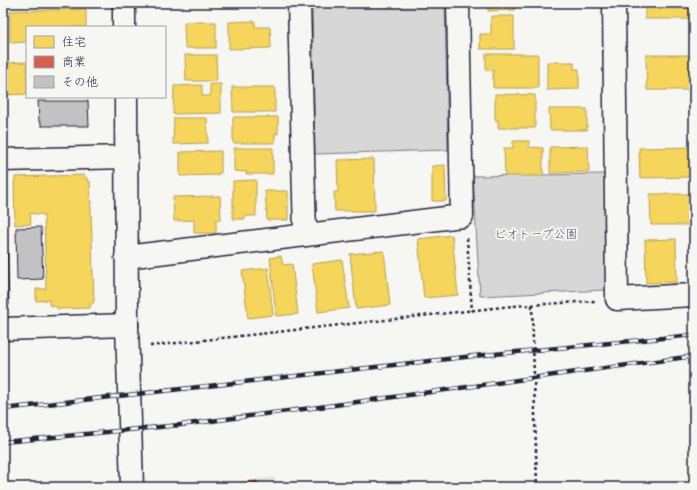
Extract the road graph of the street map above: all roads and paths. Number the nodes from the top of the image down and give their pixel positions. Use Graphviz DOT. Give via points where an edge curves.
graph roads {
  1 [pos="124,3"];
  2 [pos="299,3"];
  3 [pos="458,3"];
  4 [pos="614,3"];
  5 [pos="124,26"];
  6 [pos="126,98"];
  7 [pos="127,157"];
  8 [pos="3,160"];
  9 [pos="462,216"];
  10 [pos="305,235"];
  11 [pos="126,257"];
  12 [pos="694,295"];
  13 [pos="617,299"];
  14 [pos="532,305"];
  15 [pos="472,311"];
  16 [pos="127,325"];
  17 [pos="3,329"];
  18 [pos="152,346"];
  19 [pos="132,487"];
  20 [pos="537,487"];
  1 -- 5 [label="street"];
  2 -- 10 [label="street"];
  3 -- 9 [label="street"];
  4 -- 13 [label="street"];
  6 -- 7 [label="street"];
  7 -- 8 [label="street"];
  7 -- 11 [label="street"];
  9 -- 10 [label="street"];
  9 -- 15 [label="path" via="466,230"];
  10 -- 11 [label="street"];
  11 -- 16 [label="street"];
  12 -- 13 [label="street"];
  13 -- 14 [label="path"];
  14 -- 15 [label="path"];
  14 -- 20 [label="path"];
  15 -- 18 [label="path"];
  16 -- 17 [label="street"];
  16 -- 19 [label="street"];
}
